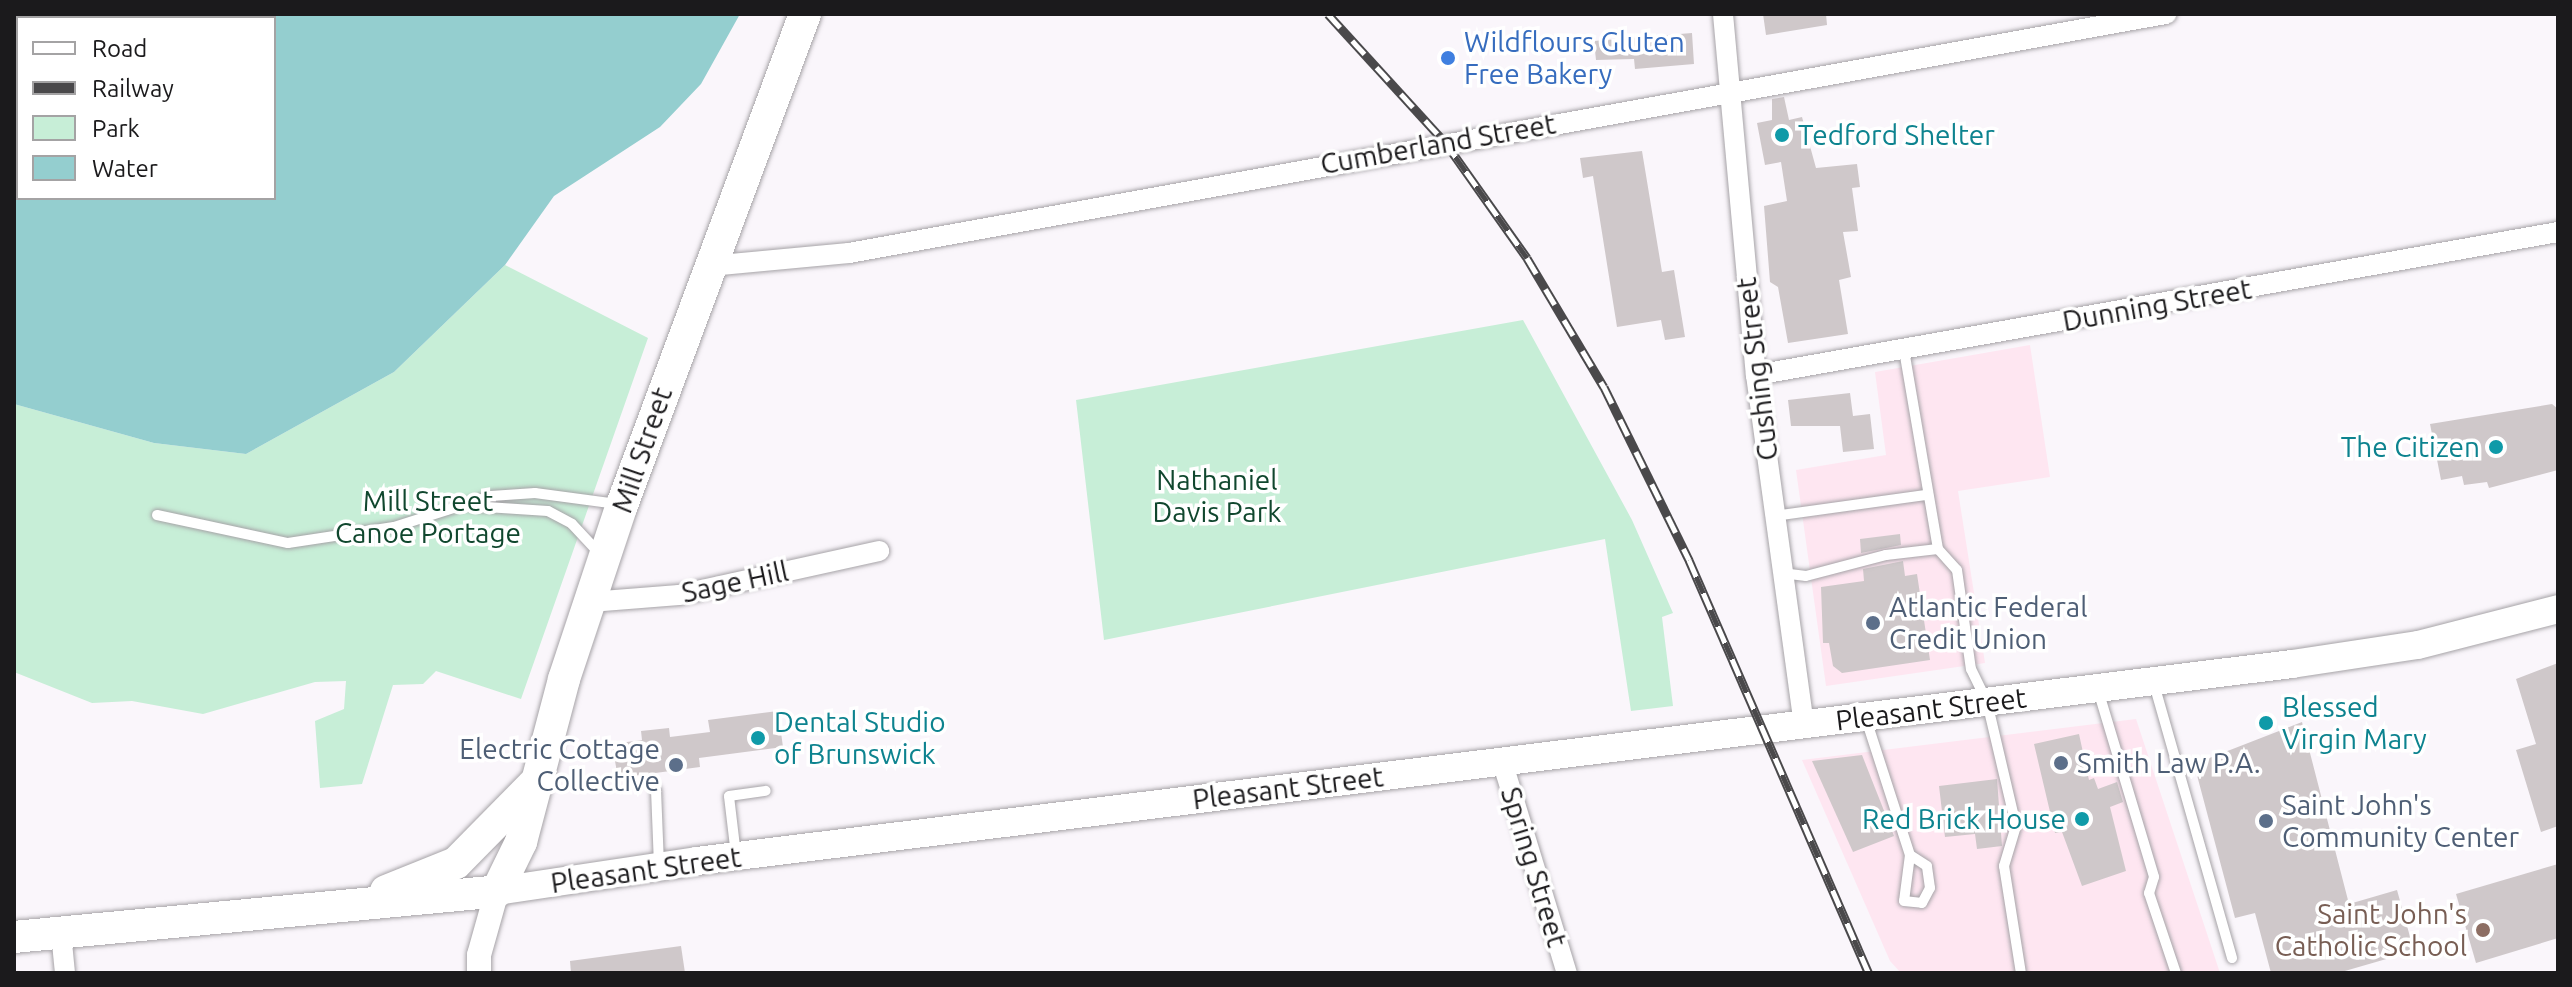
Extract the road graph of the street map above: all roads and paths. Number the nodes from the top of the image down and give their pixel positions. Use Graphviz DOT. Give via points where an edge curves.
graph roads {
  1 [pos="805,14"];
  2 [pos="1723,14"];
  3 [pos="2166,14"];
  4 [pos="1727,92"];
  5 [pos="2558,232"];
  6 [pos="709,266"];
  7 [pos="1904,350"];
  8 [pos="1756,375"];
  9 [pos="1926,495"];
  10 [pos="461,505"];
  11 [pos="622,505"];
  12 [pos="157,515"];
  13 [pos="1774,516"];
  14 [pos="1938,549"];
  15 [pos="879,551"];
  16 [pos="605,559"];
  17 [pos="1782,573"];
  18 [pos="590,602"];
  19 [pos="2558,609"];
  20 [pos="2154,682"];
  21 [pos="2098,689"];
  22 [pos="1987,702"];
  23 [pos="1865,718"];
  24 [pos="1804,724"];
  25 [pos="1502,761"];
  26 [pos="535,783"];
  27 [pos="656,790"];
  28 [pos="766,791"];
  29 [pos="1910,855"];
  30 [pos="737,857"];
  31 [pos="659,867"];
  32 [pos="497,891"];
  33 [pos="334,909"];
  34 [pos="61,933"];
  35 [pos="14,937"];
  36 [pos="2232,958"];
  37 [pos="65,973"];
  38 [pos="479,973"];
  39 [pos="1567,973"];
  40 [pos="2021,973"];
  41 [pos="2176,973"];
  1 -- 6 [label="highway, Mill Street"];
  2 -- 4 [label="street, Cushing Street"];
  3 -- 4 [label="street, Cumberland Street"];
  4 -- 6 [label="street, Cumberland Street" via="849,253"];
  4 -- 8 [label="street, Cushing Street"];
  5 -- 7 [label="street, Dunning Street"];
  6 -- 11 [label="highway, Mill Street"];
  7 -- 8 [label="street, Dunning Street"];
  7 -- 9 [label="lane"];
  8 -- 13 [label="street, Cushing Street"];
  9 -- 13 [label="lane"];
  9 -- 14 [label="lane"];
  10 -- 11 [label="lane" via="491,496 535,493"];
  10 -- 12 [label="lane" via="394,527 288,543"];
  10 -- 16 [label="lane" via="548,511 572,524"];
  11 -- 16 [label="highway, Mill Street"];
  13 -- 17 [label="street, Cushing Street"];
  14 -- 17 [label="lane" via="1886,555 1806,576"];
  14 -- 22 [label="lane" via="1957,570 1971,669"];
  15 -- 18 [label="street, Sage Hill" via="679,595"];
  16 -- 18 [label="highway, Mill Street"];
  17 -- 24 [label="street, Cushing Street"];
  18 -- 26 [label="highway, Mill Street"];
  19 -- 20 [label="main road, Pleasant Street" via="2418,645"];
  20 -- 21 [label="main road, Pleasant Street"];
  20 -- 36 [label="lane"];
  21 -- 22 [label="main road, Pleasant Street"];
  21 -- 41 [label="lane" via="2154,877 2149,893"];
  22 -- 23 [label="main road, Pleasant Street"];
  22 -- 40 [label="lane" via="2016,826 2004,866"];
  23 -- 24 [label="main road, Pleasant Street"];
  23 -- 29 [label="lane"];
  24 -- 25 [label="main road, Pleasant Street"];
  25 -- 30 [label="main road, Pleasant Street"];
  25 -- 39 [label="street, Spring Street"];
  26 -- 32 [label="highway, Mill Street" via="521,842"];
  26 -- 33 [label="highway" via="456,863"];
  27 -- 31 [label="lane"];
  28 -- 30 [label="lane" via="729,796"];
  30 -- 31 [label="main road, Pleasant Street"];
  31 -- 32 [label="main road, Pleasant Street"];
  32 -- 33 [label="highway, Pleasant Street"];
  32 -- 38 [label="street"];
  33 -- 34 [label="highway, Pleasant Street"];
  34 -- 35 [label="highway, Pleasant Street"];
  34 -- 37 [label="street"];
}
